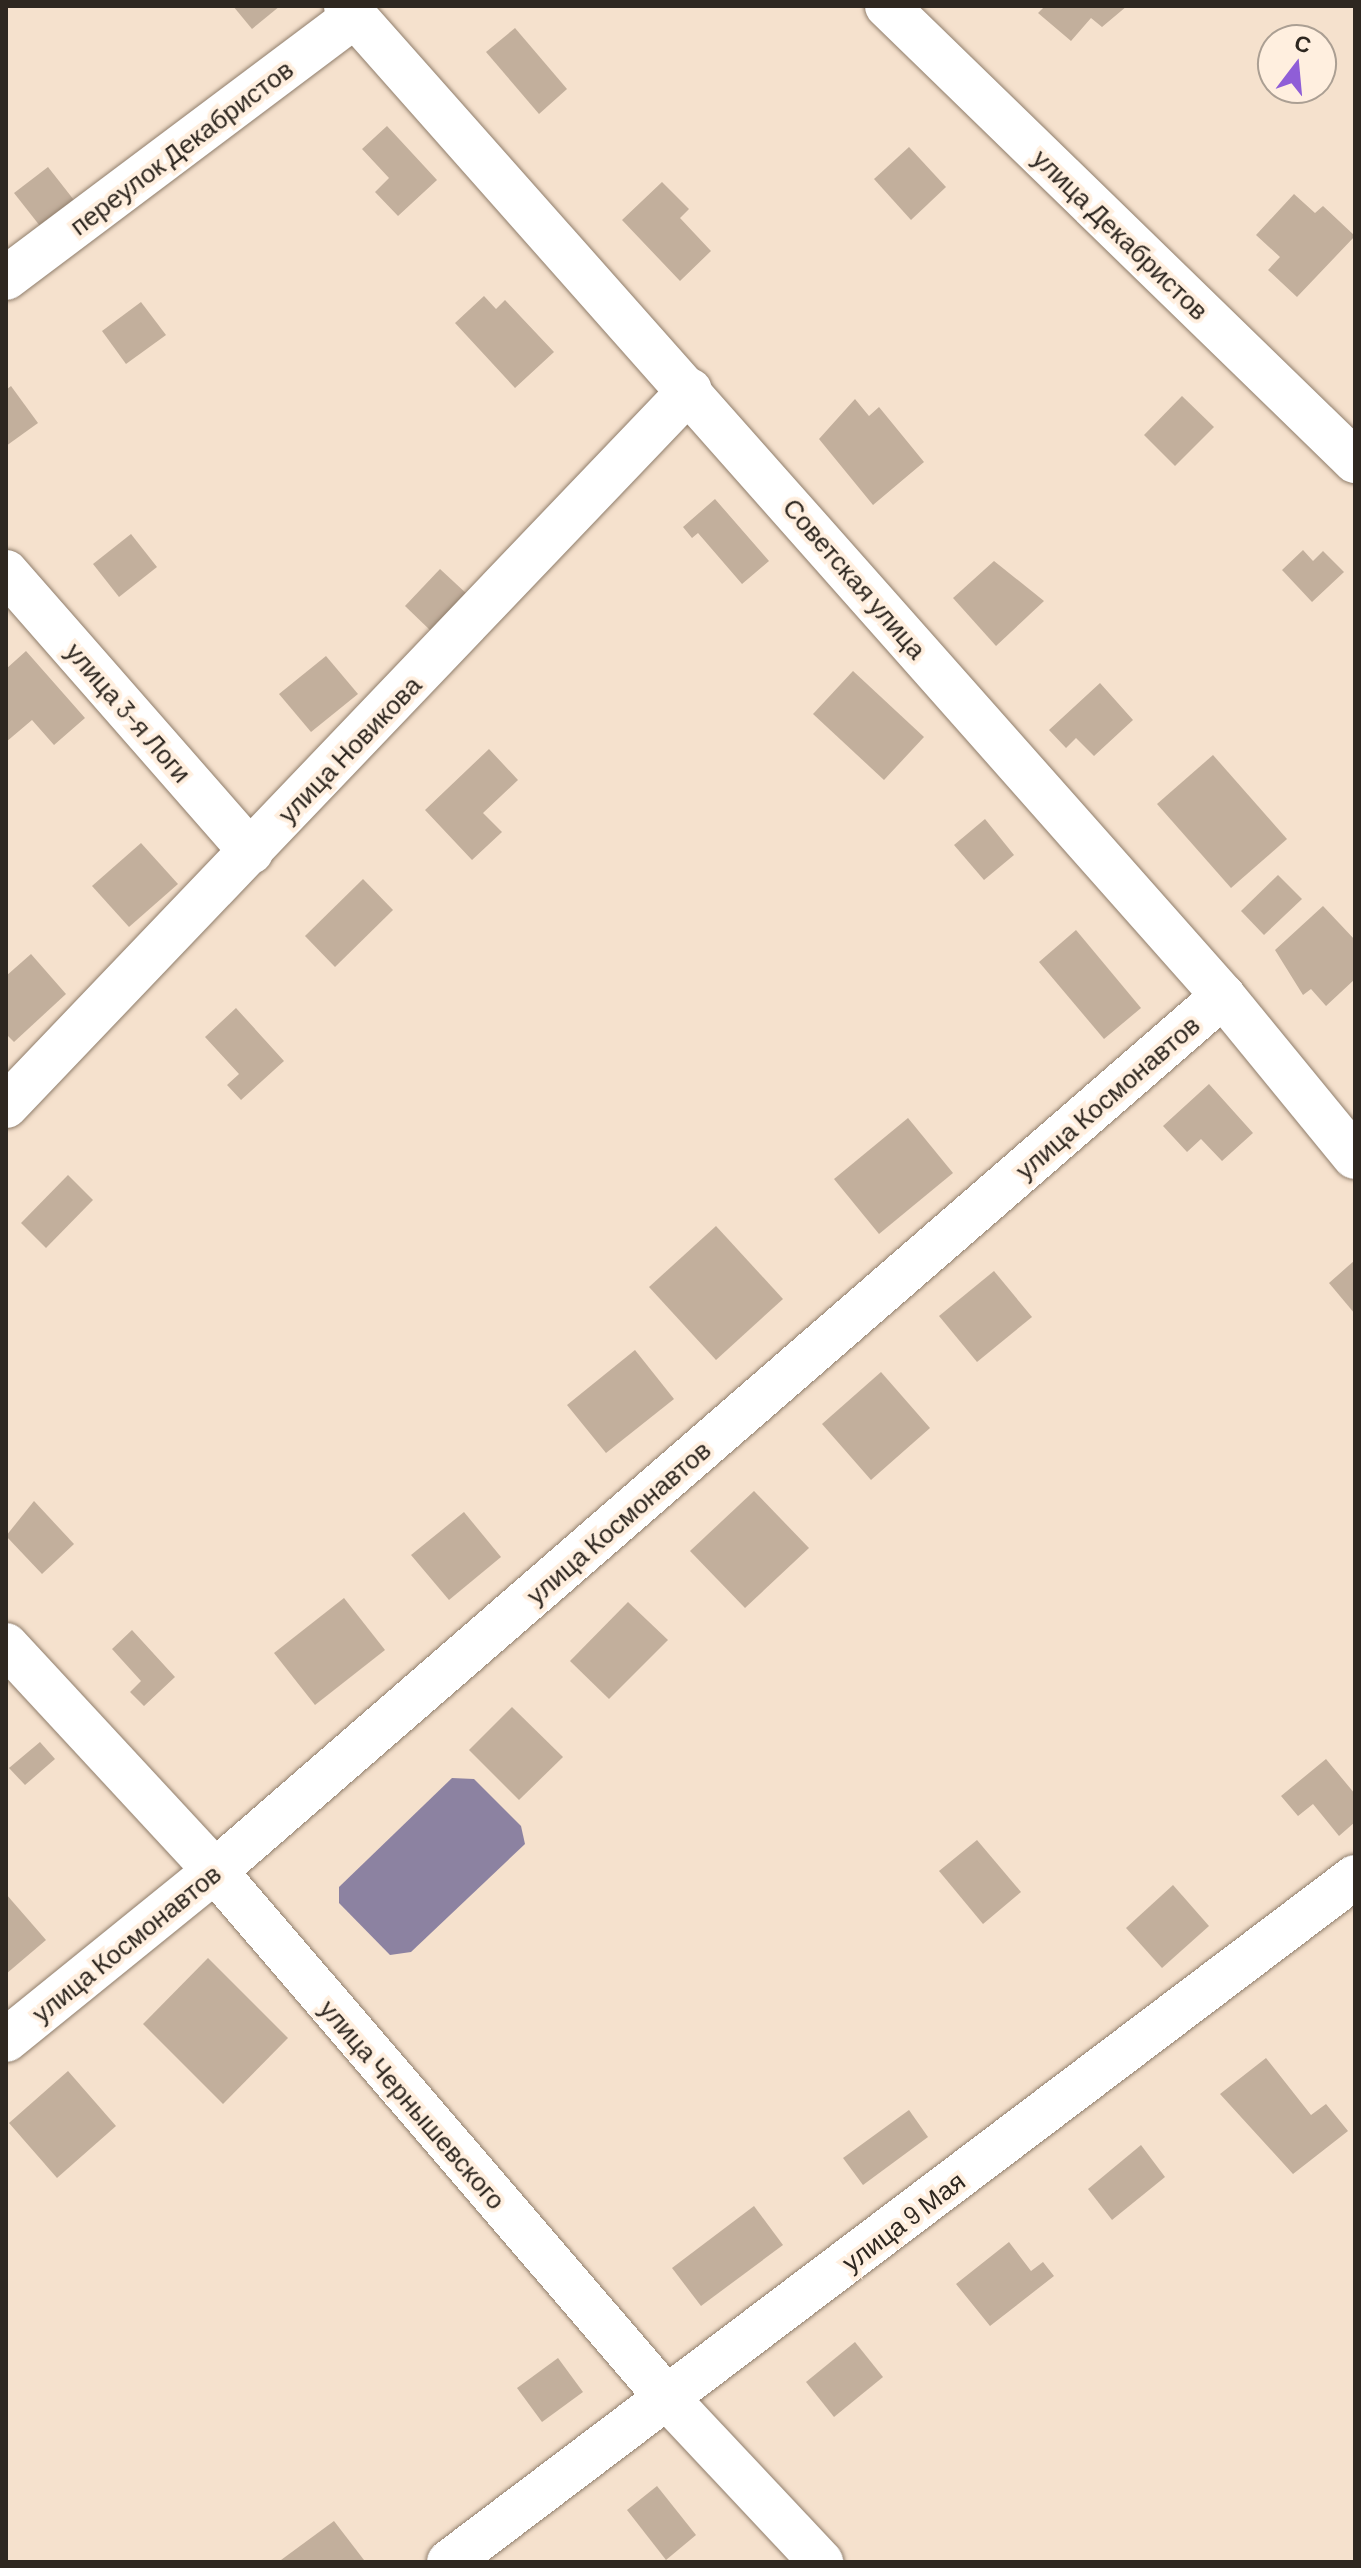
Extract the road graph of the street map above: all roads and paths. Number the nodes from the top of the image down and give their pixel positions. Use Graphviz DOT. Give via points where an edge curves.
graph roads {
  1 [pos="887,6"];
  2 [pos="350,11"];
  3 [pos="6,278"];
  4 [pos="690,390"];
  5 [pos="1355,461"];
  6 [pos="6,572"];
  7 [pos="251,852"];
  8 [pos="1223,996"];
  9 [pos="6,1106"];
  10 [pos="1355,1157"];
  11 [pos="6,1645"];
  12 [pos="215,1871"];
  13 [pos="1355,1877"];
  14 [pos="6,2040"];
  15 [pos="668,2399"];
  16 [pos="449,2562"];
  17 [pos="821,2562"];
  1 -- 5 [label="street, улица Декабристов"];
  2 -- 3 [label="street, переулок Декабристов"];
  2 -- 4 [label="street, Советская улица"];
  4 -- 7 [label="street, улица Новикова"];
  4 -- 8 [label="street, Советская улица"];
  6 -- 7 [label="street, улица 3-я Логи"];
  7 -- 9 [label="street, улица Новикова"];
  8 -- 10 [label="street, Советская улица"];
  8 -- 12 [label="street, улица Космонавтов"];
  11 -- 12 [label="street, улица Чернышевского"];
  12 -- 14 [label="street, улица Космонавтов"];
  12 -- 15 [label="street, улица Чернышевского"];
  13 -- 15 [label="street, улица 9 Мая"];
  15 -- 16 [label="street, улица 9 Мая"];
  15 -- 17 [label="street, улица Чернышевского"];
}
